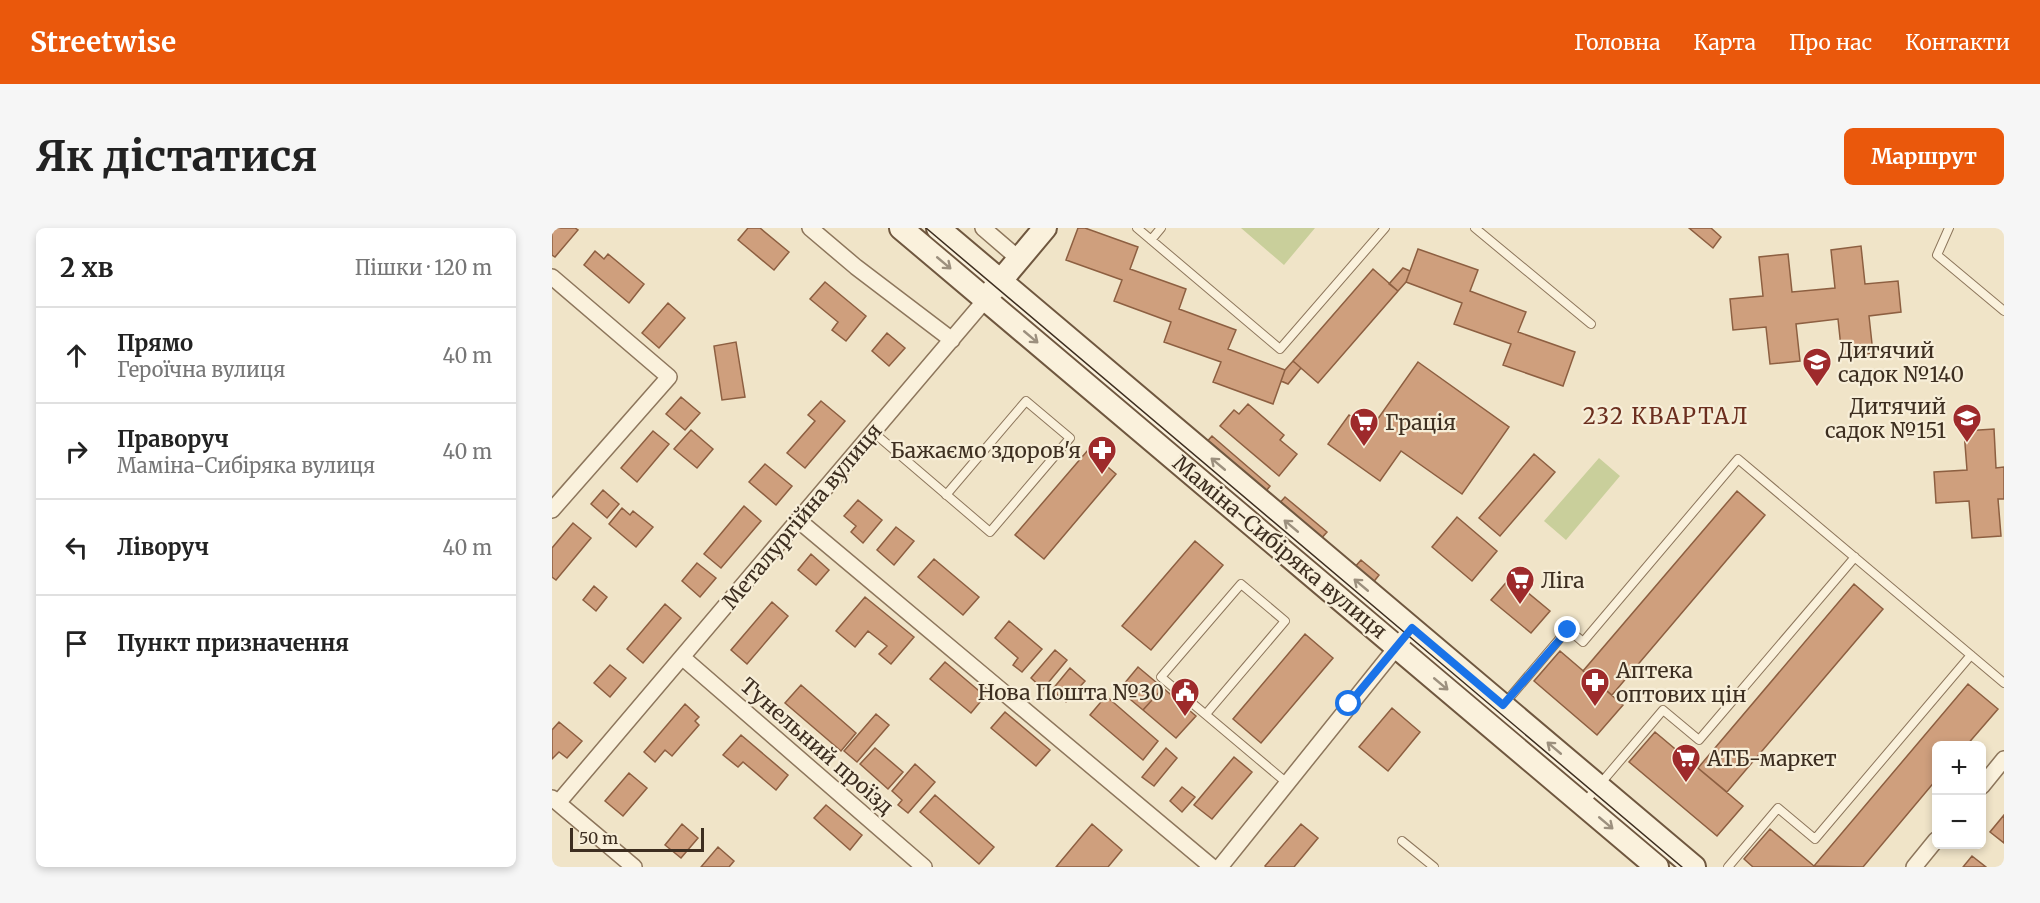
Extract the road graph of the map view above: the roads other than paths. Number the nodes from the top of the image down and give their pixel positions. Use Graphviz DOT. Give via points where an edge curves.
graph roads {
  1 [pos="810,228"];
  2 [pos="901,228"];
  3 [pos="938,228"];
  4 [pos="983,228"];
  5 [pos="1045,228"];
  6 [pos="1137,228"];
  7 [pos="1161,228"];
  8 [pos="1385,228"];
  9 [pos="1475,228"];
  10 [pos="1949,228"];
  11 [pos="1151,240"];
  12 [pos="1019,259"];
  13 [pos="552,277"];
  14 [pos="1001,281"];
  15 [pos="986,299"];
  16 [pos="2004,311"];
  17 [pos="1591,324"];
  18 [pos="951,340"];
  19 [pos="873,432"];
  20 [pos="946,495"];
  21 [pos="552,510"];
  22 [pos="798,520"];
  23 [pos="1855,557"];
  24 [pos="1412,628"];
  25 [pos="1396,646"];
  26 [pos="1971,655"];
  27 [pos="682,657"];
  28 [pos="2004,683"];
  29 [pos="1206,714"];
  30 [pos="1496,715"];
  31 [pos="2004,759"];
  32 [pos="1986,781"];
  33 [pos="1287,783"];
  34 [pos="1598,786"];
  35 [pos="554,803"];
  36 [pos="1583,804"];
  37 [pos="1402,841"];
  38 [pos="1932,845"];
  39 [pos="634,867"];
  40 [pos="924,867"];
  41 [pos="1212,867"];
  42 [pos="1220,867"];
  43 [pos="1434,867"];
  44 [pos="1657,867"];
  45 [pos="1694,867"];
  46 [pos="1728,867"];
  47 [pos="1914,867"];
  1 -- 18 [label="street"];
  2 -- 15 [label="main road, Маміна-Сибіряка вулиця, one-way"];
  3 -- 14 [label="main road, Маміна-Сибіряка вулиця"];
  4 -- 12 [label="street"];
  5 -- 12 [label="main road, Металургійна вулиця"];
  6 -- 11 [label="lane"];
  7 -- 11 [label="lane"];
  8 -- 11 [label="lane" via="1280,349"];
  9 -- 17 [label="lane"];
  10 -- 16 [label="lane" via="1937,255"];
  12 -- 14 [label="main road, Металургійна вулиця"];
  13 -- 21 [label="street" via="669,377"];
  14 -- 15 [label="main road, Металургійна вулиця"];
  24 -- 14 [label="main road, Маміна-Сибіряка вулиця, one-way"];
  15 -- 18 [label="street, Металургійна вулиця"];
  15 -- 25 [label="main road, Маміна-Сибіряка вулиця, one-way"];
  18 -- 19 [label="street, Металургійна вулиця"];
  19 -- 20 [label="lane"];
  19 -- 22 [label="street, Металургійна вулиця"];
  20 -- 20 [label="lane" via="1026,401 1070,438 990,532"];
  22 -- 27 [label="street, Металургійна вулиця"];
  22 -- 41 [label="street"];
  23 -- 26 [label="lane"];
  23 -- 30 [label="lane" via="1738,459 1583,642 1568,630"];
  23 -- 34 [label="lane" via="1699,740 1663,710"];
  24 -- 25 [label="street"];
  24 -- 30 [label="main road, Маміна-Сибіряка вулиця"];
  25 -- 30 [label="main road, Маміна-Сибіряка вулиця, one-way"];
  25 -- 33 [label="street"];
  26 -- 28 [label="lane"];
  26 -- 46 [label="lane" via="1815,839 1778,807"];
  27 -- 35 [label="street, Металургійна вулиця"];
  27 -- 40 [label="street, Тунельний проїзд"];
  29 -- 29 [label="lane" via="1161,677 1241,584 1285,621"];
  29 -- 33 [label="lane"];
  34 -- 30 [label="main road, Маміна-Сибіряка вулиця, one-way"];
  30 -- 36 [label="main road, Маміна-Сибіряка вулиця"];
  31 -- 32 [label="street"];
  33 -- 42 [label="street"];
  34 -- 36 [label="lane"];
  34 -- 45 [label="main road, Маміна-Сибіряка вулиця"];
  35 -- 39 [label="street"];
  36 -- 44 [label="main road, Маміна-Сибіряка вулиця, one-way"];
  37 -- 43 [label="lane"];
  38 -- 47 [label="street"];
}
